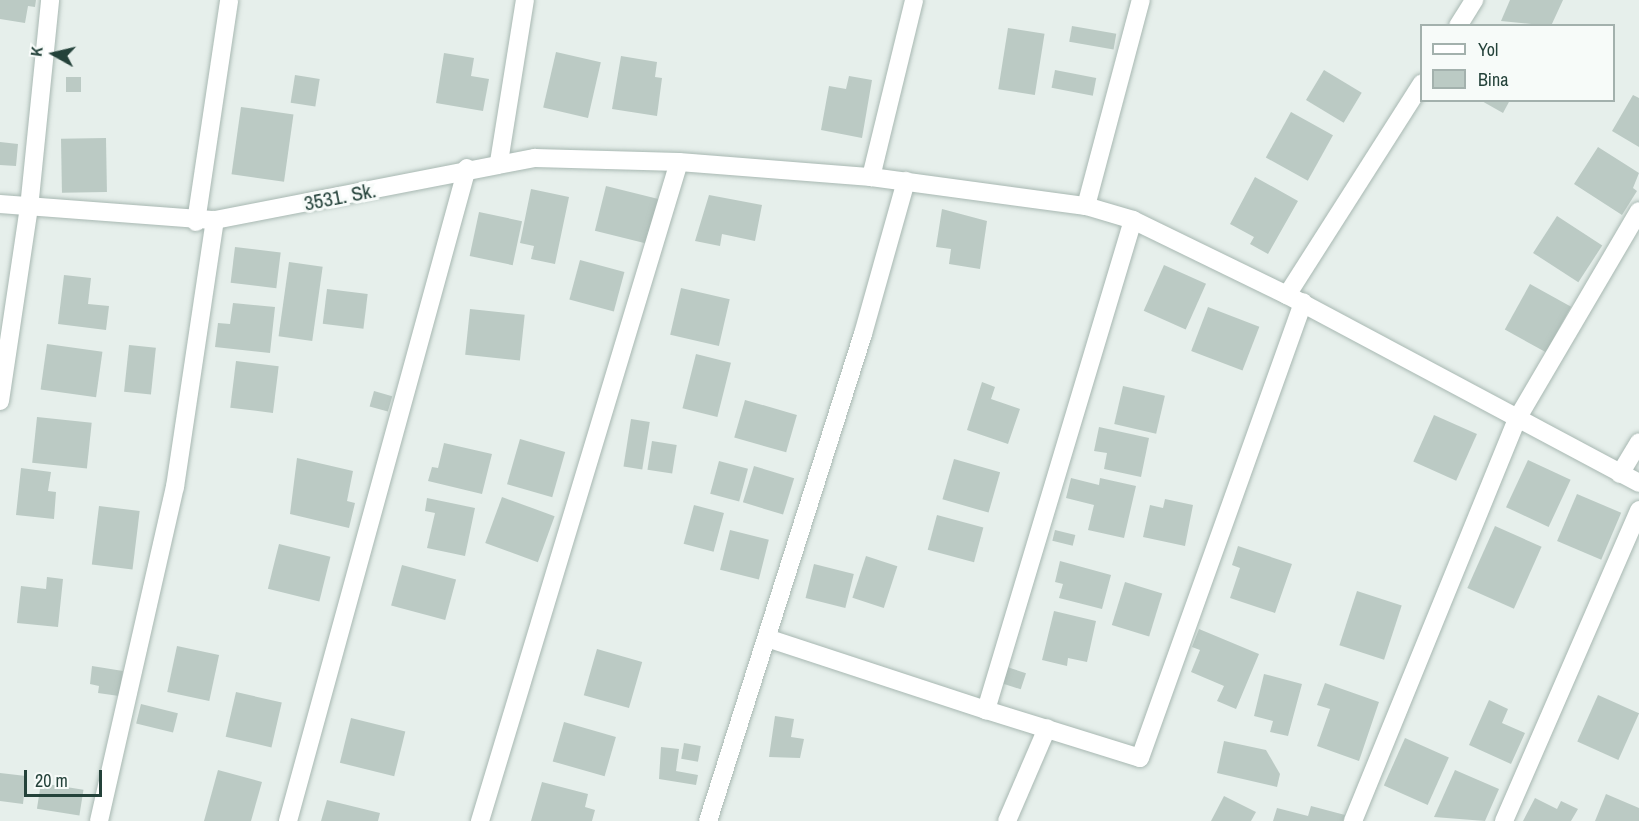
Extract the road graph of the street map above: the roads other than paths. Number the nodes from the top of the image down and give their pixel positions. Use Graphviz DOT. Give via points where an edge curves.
graph roads {
  1 [pos="50,0"];
  2 [pos="229,0"];
  3 [pos="525,0"];
  4 [pos="914,0"];
  5 [pos="1141,0"];
  6 [pos="1474,0"];
  7 [pos="1459,24"];
  8 [pos="1420,86"];
  9 [pos="499,162"];
  10 [pos="679,162"];
  11 [pos="467,168"];
  12 [pos="871,177"];
  13 [pos="906,181"];
  14 [pos="0,204"];
  15 [pos="1086,206"];
  16 [pos="29,208"];
  17 [pos="1639,211"];
  18 [pos="215,220"];
  19 [pos="1133,220"];
  20 [pos="196,222"];
  21 [pos="1295,298"];
  22 [pos="0,401"];
  23 [pos="1517,419"];
  24 [pos="1639,442"];
  25 [pos="1620,474"];
  26 [pos="1639,483"];
  27 [pos="1639,510"];
  28 [pos="767,638"];
  29 [pos="986,710"];
  30 [pos="1047,728"];
  31 [pos="99,821"];
  32 [pos="288,821"];
  33 [pos="480,821"];
  34 [pos="708,821"];
  35 [pos="1007,821"];
  36 [pos="1353,821"];
  37 [pos="1504,821"];
  1 -- 16 [label="street"];
  2 -- 20 [label="street"];
  3 -- 9 [label="street"];
  4 -- 12 [label="street"];
  5 -- 15 [label="street"];
  6 -- 7 [label="street"];
  8 -- 21 [label="street"];
  9 -- 10 [label="street, 3531. Sk." via="535,158"];
  9 -- 11 [label="street, 3531. Sk."];
  10 -- 12 [label="street, 3531. Sk."];
  10 -- 33 [label="street"];
  11 -- 18 [label="street, 3531. Sk." via="355,196"];
  11 -- 32 [label="street"];
  12 -- 13 [label="street, 3531. Sk."];
  13 -- 15 [label="street, 3531. Sk."];
  13 -- 28 [label="street"];
  14 -- 16 [label="street, 3531. Sk."];
  15 -- 19 [label="street, 3531. Sk."];
  16 -- 20 [label="street, 3531. Sk."];
  16 -- 22 [label="street"];
  17 -- 23 [label="street"];
  18 -- 20 [label="street, 3531. Sk."];
  18 -- 31 [label="street" via="175,487"];
  19 -- 21 [label="street, 3531. Sk."];
  19 -- 29 [label="street"];
  21 -- 23 [label="street, 3531. Sk."];
  21 -- 30 [label="street" via="1140,758"];
  23 -- 25 [label="street, 3531. Sk."];
  23 -- 36 [label="street"];
  24 -- 25 [label="street"];
  25 -- 26 [label="street, 3531. Sk."];
  27 -- 37 [label="street"];
  28 -- 29 [label="street"];
  28 -- 34 [label="street"];
  29 -- 30 [label="street"];
  30 -- 35 [label="street"];
}
